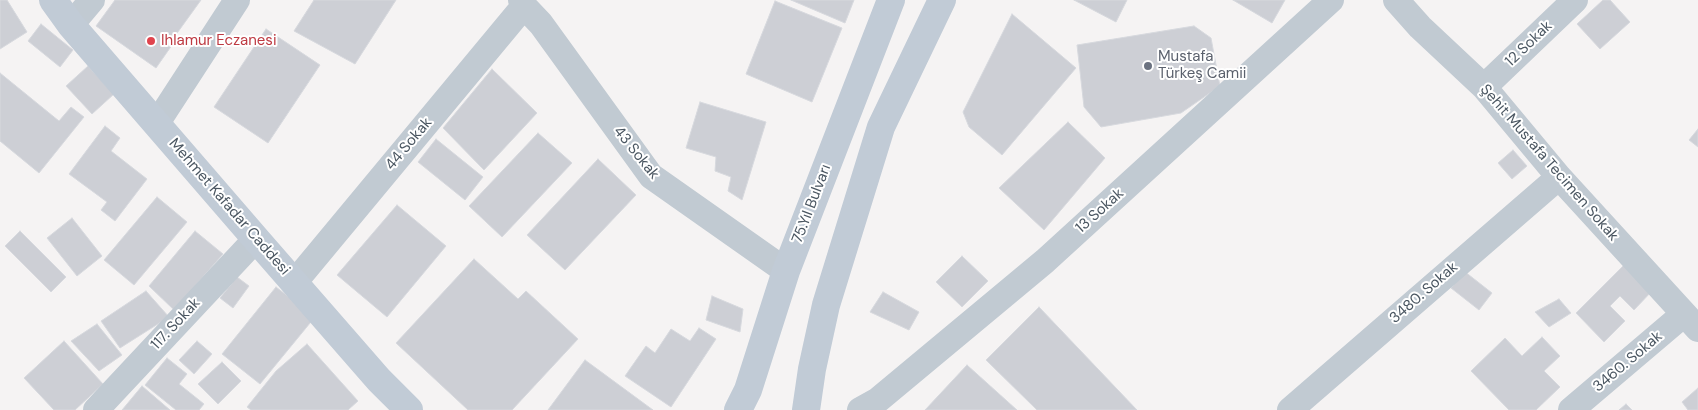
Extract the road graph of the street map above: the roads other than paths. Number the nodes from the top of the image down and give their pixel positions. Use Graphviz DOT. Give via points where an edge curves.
graph roads {
  1 [pos="53,0"];
  2 [pos="92,0"];
  3 [pos="237,0"];
  4 [pos="891,0"];
  5 [pos="942,0"];
  6 [pos="1331,0"];
  7 [pos="1396,0"];
  8 [pos="1575,0"];
  9 [pos="523,3"];
  10 [pos="72,25"];
  11 [pos="1484,87"];
  12 [pos="157,123"];
  13 [pos="1559,177"];
  14 [pos="256,239"];
  15 [pos="786,271"];
  16 [pos="294,283"];
  17 [pos="1691,322"];
  18 [pos="96,410"];
  19 [pos="409,410"];
  20 [pos="738,410"];
  21 [pos="806,410"];
  22 [pos="860,410"];
  23 [pos="1290,410"];
  24 [pos="1571,410"];
  1 -- 10 [label="main road, Mehmet Kafadar Caddesi"];
  2 -- 10 [label="street"];
  3 -- 12 [label="street"];
  4 -- 15 [label="main road, 75.Yıl Bulvarı"];
  5 -- 21 [label="main road" via="881,127 826,305"];
  6 -- 22 [label="street, 13 Sokak" via="1045,261 878,400"];
  7 -- 11 [label="street, Şehit Mustafa Tecimen Sokak"];
  8 -- 11 [label="street, 12 Sokak"];
  9 -- 15 [label="street, 43 Sokak" via="651,176"];
  9 -- 16 [label="street, 44 Sokak"];
  10 -- 12 [label="main road, Mehmet Kafadar Caddesi"];
  11 -- 13 [label="street, Şehit Mustafa Tecimen Sokak"];
  12 -- 14 [label="main road, Mehmet Kafadar Caddesi"];
  13 -- 17 [label="street, Şehit Mustafa Tecimen Sokak"];
  13 -- 23 [label="street, 3480. Sokak"];
  14 -- 16 [label="main road, Mehmet Kafadar Caddesi"];
  14 -- 18 [label="street, 117. Sokak"];
  15 -- 20 [label="main road, 75.Yıl Bulvarı" via="748,390"];
  16 -- 19 [label="main road, Mehmet Kafadar Caddesi" via="378,380"];
  17 -- 24 [label="street, 3460. Sokak"];
}
